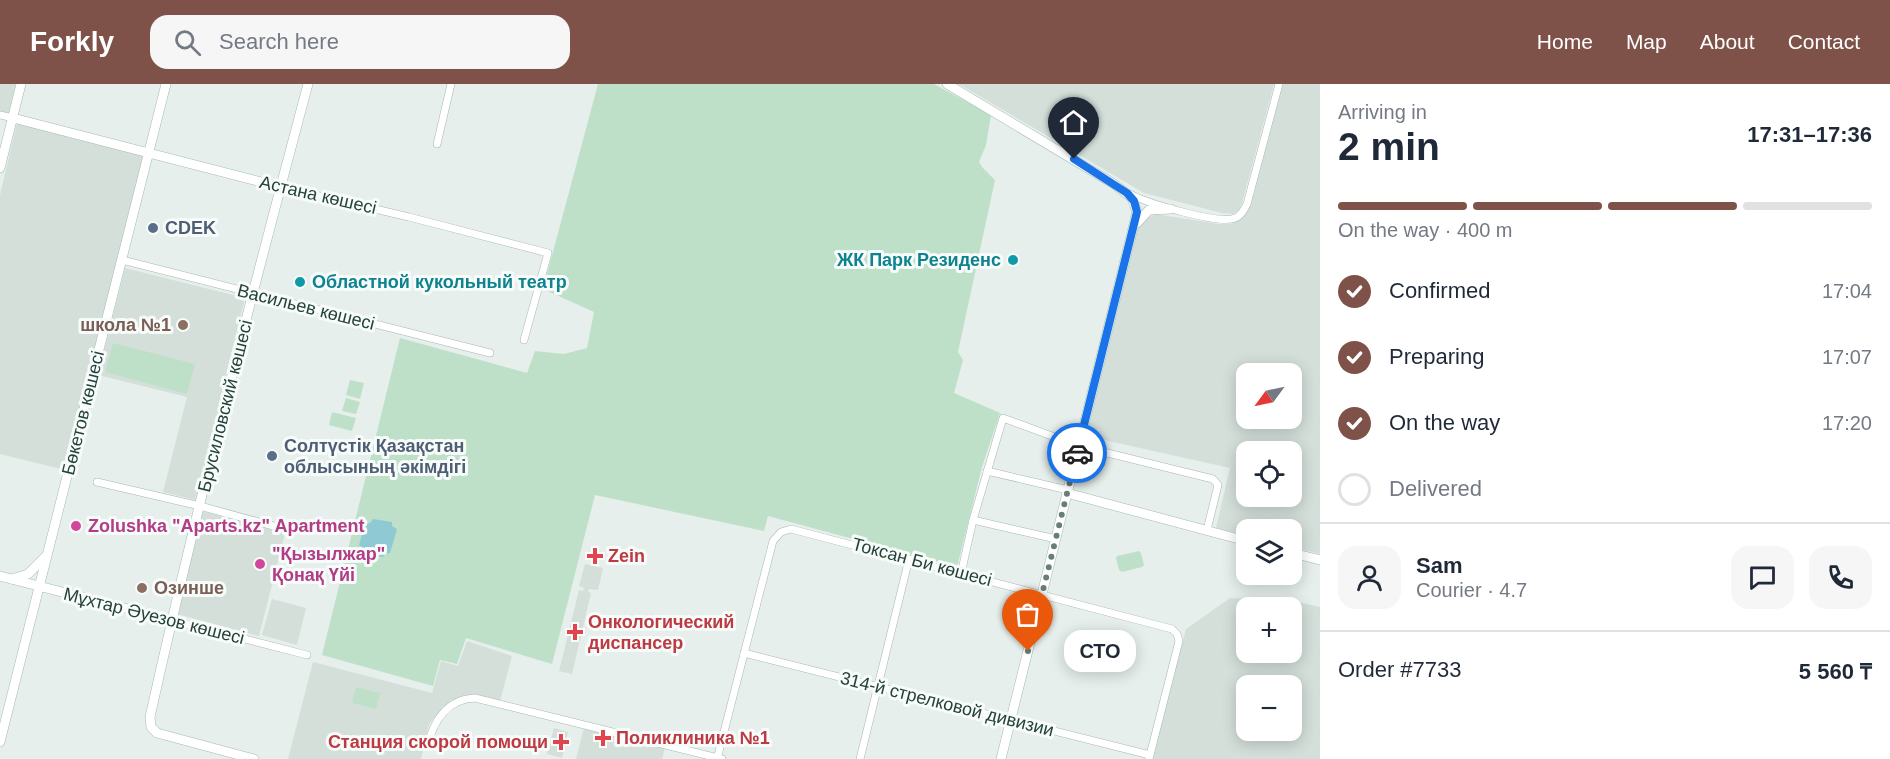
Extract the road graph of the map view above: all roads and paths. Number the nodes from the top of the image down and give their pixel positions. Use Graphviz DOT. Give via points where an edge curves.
graph roads {
  1 [pos="21,84"];
  2 [pos="166,84"];
  3 [pos="308,84"];
  4 [pos="451,84"];
  5 [pos="947,84"];
  6 [pos="1279,84"];
  7 [pos="0,115"];
  8 [pos="13,118"];
  9 [pos="436,144"];
  10 [pos="149,153"];
  11 [pos="0,168"];
  12 [pos="281,187"];
  13 [pos="1120,188"];
  14 [pos="1171,209"];
  15 [pos="1136,225"];
  16 [pos="122,260"];
  17 [pos="253,294"];
  18 [pos="524,340"];
  19 [pos="490,353"];
  20 [pos="1079,446"];
  21 [pos="987,471"];
  22 [pos="97,482"];
  23 [pos="1068,491"];
  24 [pos="200,506"];
  25 [pos="973,520"];
  26 [pos="288,530"];
  27 [pos="1207,530"];
  28 [pos="1236,538"];
  29 [pos="1056,539"];
  30 [pos="48,553"];
  31 [pos="1302,555"];
  32 [pos="909,559"];
  33 [pos="1320,560"];
  34 [pos="961,574"];
  35 [pos="3,577"];
  36 [pos="39,586"];
  37 [pos="1042,594"];
  38 [pos="171,620"];
  39 [pos="744,653"];
  40 [pos="308,655"];
  41 [pos="878,687"];
  42 [pos="1011,720"];
  43 [pos="0,742"];
  44 [pos="428,744"];
  45 [pos="1149,757"];
  46 [pos="254,759"];
  47 [pos="718,759"];
  48 [pos="860,759"];
  49 [pos="1002,759"];
  1 -- 8 [label="main road"];
  2 -- 10 [label="main road, Бөкетов көшесі"];
  3 -- 12 [label="main road, Брусиловский көшесі"];
  4 -- 9 [label="street"];
  5 -- 13 [label="main road"];
  6 -- 14 [label="street" via="1247,204 1239,216 1228,220"];
  7 -- 8 [label="street, Астана көшесі"];
  8 -- 10 [label="main road, Астана көшесі"];
  8 -- 11 [label="main road"];
  10 -- 12 [label="main road, Астана көшесі"];
  10 -- 16 [label="main road, Бөкетов көшесі"];
  12 -- 17 [label="main road, Брусиловский көшесі"];
  12 -- 18 [label="street, Астана көшесі" via="548,253"];
  13 -- 14 [label="street"];
  13 -- 15 [label="main road" via="1136,204"];
  14 -- 15 [label="main road" via="1149,210"];
  15 -- 20 [label="main road"];
  16 -- 17 [label="street, Васильев көшесі"];
  16 -- 30 [label="main road, Бөкетов көшесі"];
  17 -- 19 [label="street, Васильев көшесі"];
  17 -- 24 [label="main road, Брусиловский көшесі"];
  20 -- 21 [label="street" via="1003,418"];
  20 -- 23 [label="main road"];
  20 -- 27 [label="street" via="1216,480 1218,488"];
  21 -- 23 [label="street"];
  21 -- 25 [label="street"];
  22 -- 24 [label="street"];
  23 -- 27 [label="main road"];
  23 -- 29 [label="main road"];
  24 -- 26 [label="street"];
  24 -- 38 [label="main road, Брусиловский көшесі"];
  25 -- 29 [label="street"];
  25 -- 34 [label="street"];
  27 -- 28 [label="main road"];
  29 -- 37 [label="main road"];
  30 -- 35 [label="main road" via="28,574"];
  30 -- 36 [label="main road, Бөкетов көшесі"];
  31 -- 33 [label="main road"];
  32 -- 34 [label="street, Токсан Би көшесі"];
  32 -- 39 [label="street, Токсан Би көшесі" via="796,529 782,532 773,542"];
  32 -- 41 [label="street"];
  34 -- 37 [label="street, Токсан Би көшесі"];
  35 -- 36 [label="main road, Мұхтар Әуезов көшесі"];
  36 -- 38 [label="main road, Мұхтар Әуезов көшесі"];
  36 -- 43 [label="main road, Бөкетов көшесі"];
  37 -- 42 [label="main road"];
  37 -- 45 [label="street, Токсан Би көшесі" via="1172,629 1177,634 1179,641"];
  38 -- 40 [label="street, Мұхтар Әуезов көшесі"];
  38 -- 46 [label="main road, Брусиловский көшесі" via="150,717 153,729"];
  39 -- 41 [label="street, 314-й стрелковой дивизии"];
  39 -- 47 [label="street"];
  41 -- 42 [label="street, 314-й стрелковой дивизии"];
  41 -- 48 [label="street"];
  42 -- 45 [label="street, 314-й стрелковой дивизии"];
  42 -- 49 [label="main road"];
  44 -- 47 [label="street" via="434,725 446,710 461,700 475,698"];
}
